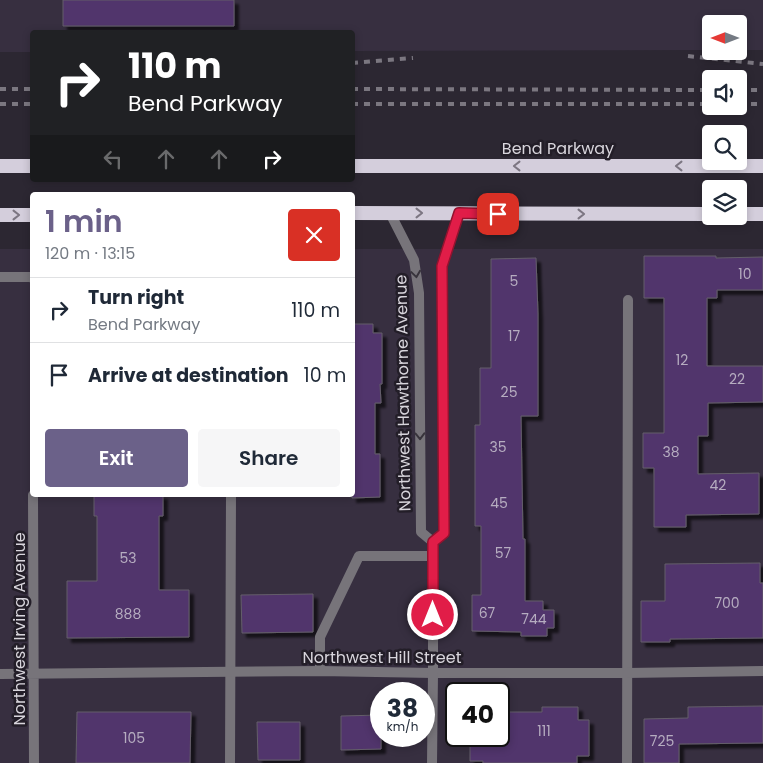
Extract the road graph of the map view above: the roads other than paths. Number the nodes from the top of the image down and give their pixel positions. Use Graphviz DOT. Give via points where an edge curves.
graph roads {
  1 [pos="0,166"];
  2 [pos="30,166"];
  3 [pos="355,166"];
  4 [pos="763,166"];
  5 [pos="355,213"];
  6 [pos="390,213"];
  7 [pos="459,213"];
  8 [pos="702,214"];
  9 [pos="747,214"];
  10 [pos="763,214"];
  11 [pos="0,215"];
  12 [pos="30,215"];
  13 [pos="0,278"];
  14 [pos="30,278"];
  15 [pos="628,300"];
  16 [pos="33,497"];
  17 [pos="231,497"];
  18 [pos="433,542"];
  19 [pos="433,556"];
  20 [pos="763,671"];
  21 [pos="230,672"];
  22 [pos="320,672"];
  23 [pos="34,673"];
  24 [pos="434,673"];
  25 [pos="627,673"];
  26 [pos="0,674"];
  27 [pos="34,763"];
  28 [pos="230,763"];
  29 [pos="432,763"];
  30 [pos="627,763"];
  1 -- 2 [label="highway"];
  4 -- 3 [label="highway, Bend Parkway, one-way"];
  5 -- 6 [label="highway"];
  6 -- 7 [label="highway, one-way"];
  6 -- 18 [label="street, Northwest Hawthorne Avenue, one-way" via="414,260 419,293 421,532"];
  7 -- 8 [label="highway, one-way"];
  7 -- 18 [label="street" via="442,266 444,533"];
  9 -- 10 [label="highway"];
  11 -- 12 [label="highway, one-way"];
  13 -- 14 [label="street"];
  15 -- 25 [label="street"];
  16 -- 23 [label="street, Northwest Irving Avenue"];
  17 -- 21 [label="street"];
  18 -- 19 [label="street"];
  19 -- 22 [label="street" via="359,556 320,637"];
  19 -- 24 [label="street"];
  20 -- 25 [label="street, Northwest Hill Street"];
  21 -- 22 [label="street, Northwest Hill Street"];
  21 -- 23 [label="street, Northwest Hill Street"];
  21 -- 28 [label="street"];
  22 -- 24 [label="street, Northwest Hill Street"];
  23 -- 26 [label="street, Northwest Hill Street"];
  23 -- 27 [label="street, Northwest Irving Avenue"];
  24 -- 25 [label="street, Northwest Hill Street"];
  24 -- 29 [label="street"];
  25 -- 30 [label="street"];
}
